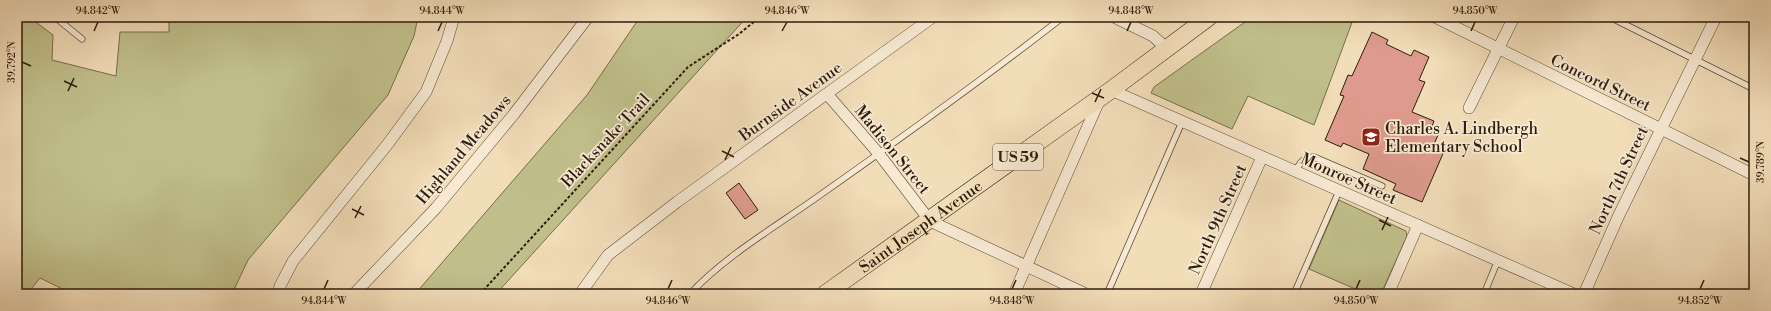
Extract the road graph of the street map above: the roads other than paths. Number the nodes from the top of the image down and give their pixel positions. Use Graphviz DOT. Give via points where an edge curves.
graph roads {
  1 [pos="55,17"];
  2 [pos="454,17"];
  3 [pos="588,17"];
  4 [pos="932,17"];
  5 [pos="1063,17"];
  6 [pos="1114,17"];
  7 [pos="1209,17"];
  8 [pos="1435,17"];
  9 [pos="1514,17"];
  10 [pos="1610,17"];
  11 [pos="1716,17"];
  12 [pos="82,39"];
  13 [pos="1167,49"];
  14 [pos="1498,49"];
  15 [pos="1695,59"];
  16 [pos="1754,89"];
  17 [pos="1106,93"];
  18 [pos="827,94"];
  19 [pos="1469,108"];
  20 [pos="1182,122"];
  21 [pos="1660,129"];
  22 [pos="879,154"];
  23 [pos="1262,157"];
  24 [pos="1295,172"];
  25 [pos="1754,175"];
  26 [pos="1382,186"];
  27 [pos="1340,191"];
  28 [pos="930,221"];
  29 [pos="1418,225"];
  30 [pos="1498,260"];
  31 [pos="1026,267"];
  32 [pos="278,294"];
  33 [pos="354,294"];
  34 [pos="580,294"];
  35 [pos="690,294"];
  36 [pos="825,294"];
  37 [pos="1014,294"];
  38 [pos="1086,294"];
  39 [pos="1107,294"];
  40 [pos="1201,294"];
  41 [pos="1294,294"];
  42 [pos="1388,294"];
  43 [pos="1484,294"];
  44 [pos="1574,294"];
  45 [pos="1584,294"];
  1 -- 12 [label="lane"];
  2 -- 32 [label="street" via="426,92 387,145 292,261"];
  3 -- 33 [label="street, Highland Meadows" via="514,114 436,208"];
  4 -- 18 [label="street, Burnside Avenue"];
  5 -- 22 [label="lane"];
  6 -- 13 [label="street" via="1153,36"];
  7 -- 13 [label="main road, Saint Joseph Avenue / US 59"];
  8 -- 14 [label="street, Concord Street"];
  9 -- 14 [label="street"];
  10 -- 15 [label="lane"];
  11 -- 15 [label="street, North 7th Street"];
  13 -- 17 [label="main road, Saint Joseph Avenue / US 59"];
  14 -- 19 [label="street"];
  14 -- 21 [label="street, Concord Street"];
  15 -- 16 [label="lane"];
  15 -- 21 [label="street, North 7th Street"];
  17 -- 20 [label="street, Monroe Street"];
  17 -- 28 [label="main road, Saint Joseph Avenue / US 59"];
  17 -- 31 [label="street"];
  18 -- 22 [label="street, Madison Street"];
  18 -- 34 [label="street, Burnside Avenue" via="677,202 608,256"];
  20 -- 23 [label="street, Monroe Street"];
  20 -- 39 [label="lane"];
  21 -- 25 [label="street, Concord Street"];
  21 -- 45 [label="street, North 7th Street"];
  22 -- 28 [label="street, Madison Street"];
  22 -- 35 [label="lane" via="714,270"];
  23 -- 24 [label="street, Monroe Street"];
  23 -- 40 [label="street, North 9th Street"];
  24 -- 26 [label="lane" via="1306,157 1314,157"];
  24 -- 27 [label="street, Monroe Street"];
  27 -- 29 [label="street, Monroe Street"];
  27 -- 41 [label="lane"];
  28 -- 31 [label="street, Madison Street"];
  28 -- 36 [label="main road, Saint Joseph Avenue / US 59"];
  29 -- 30 [label="street, Monroe Street"];
  29 -- 42 [label="street"];
  30 -- 43 [label="lane"];
  30 -- 44 [label="street, Monroe Street"];
  31 -- 37 [label="street"];
  31 -- 38 [label="street, Madison Street"];
}
